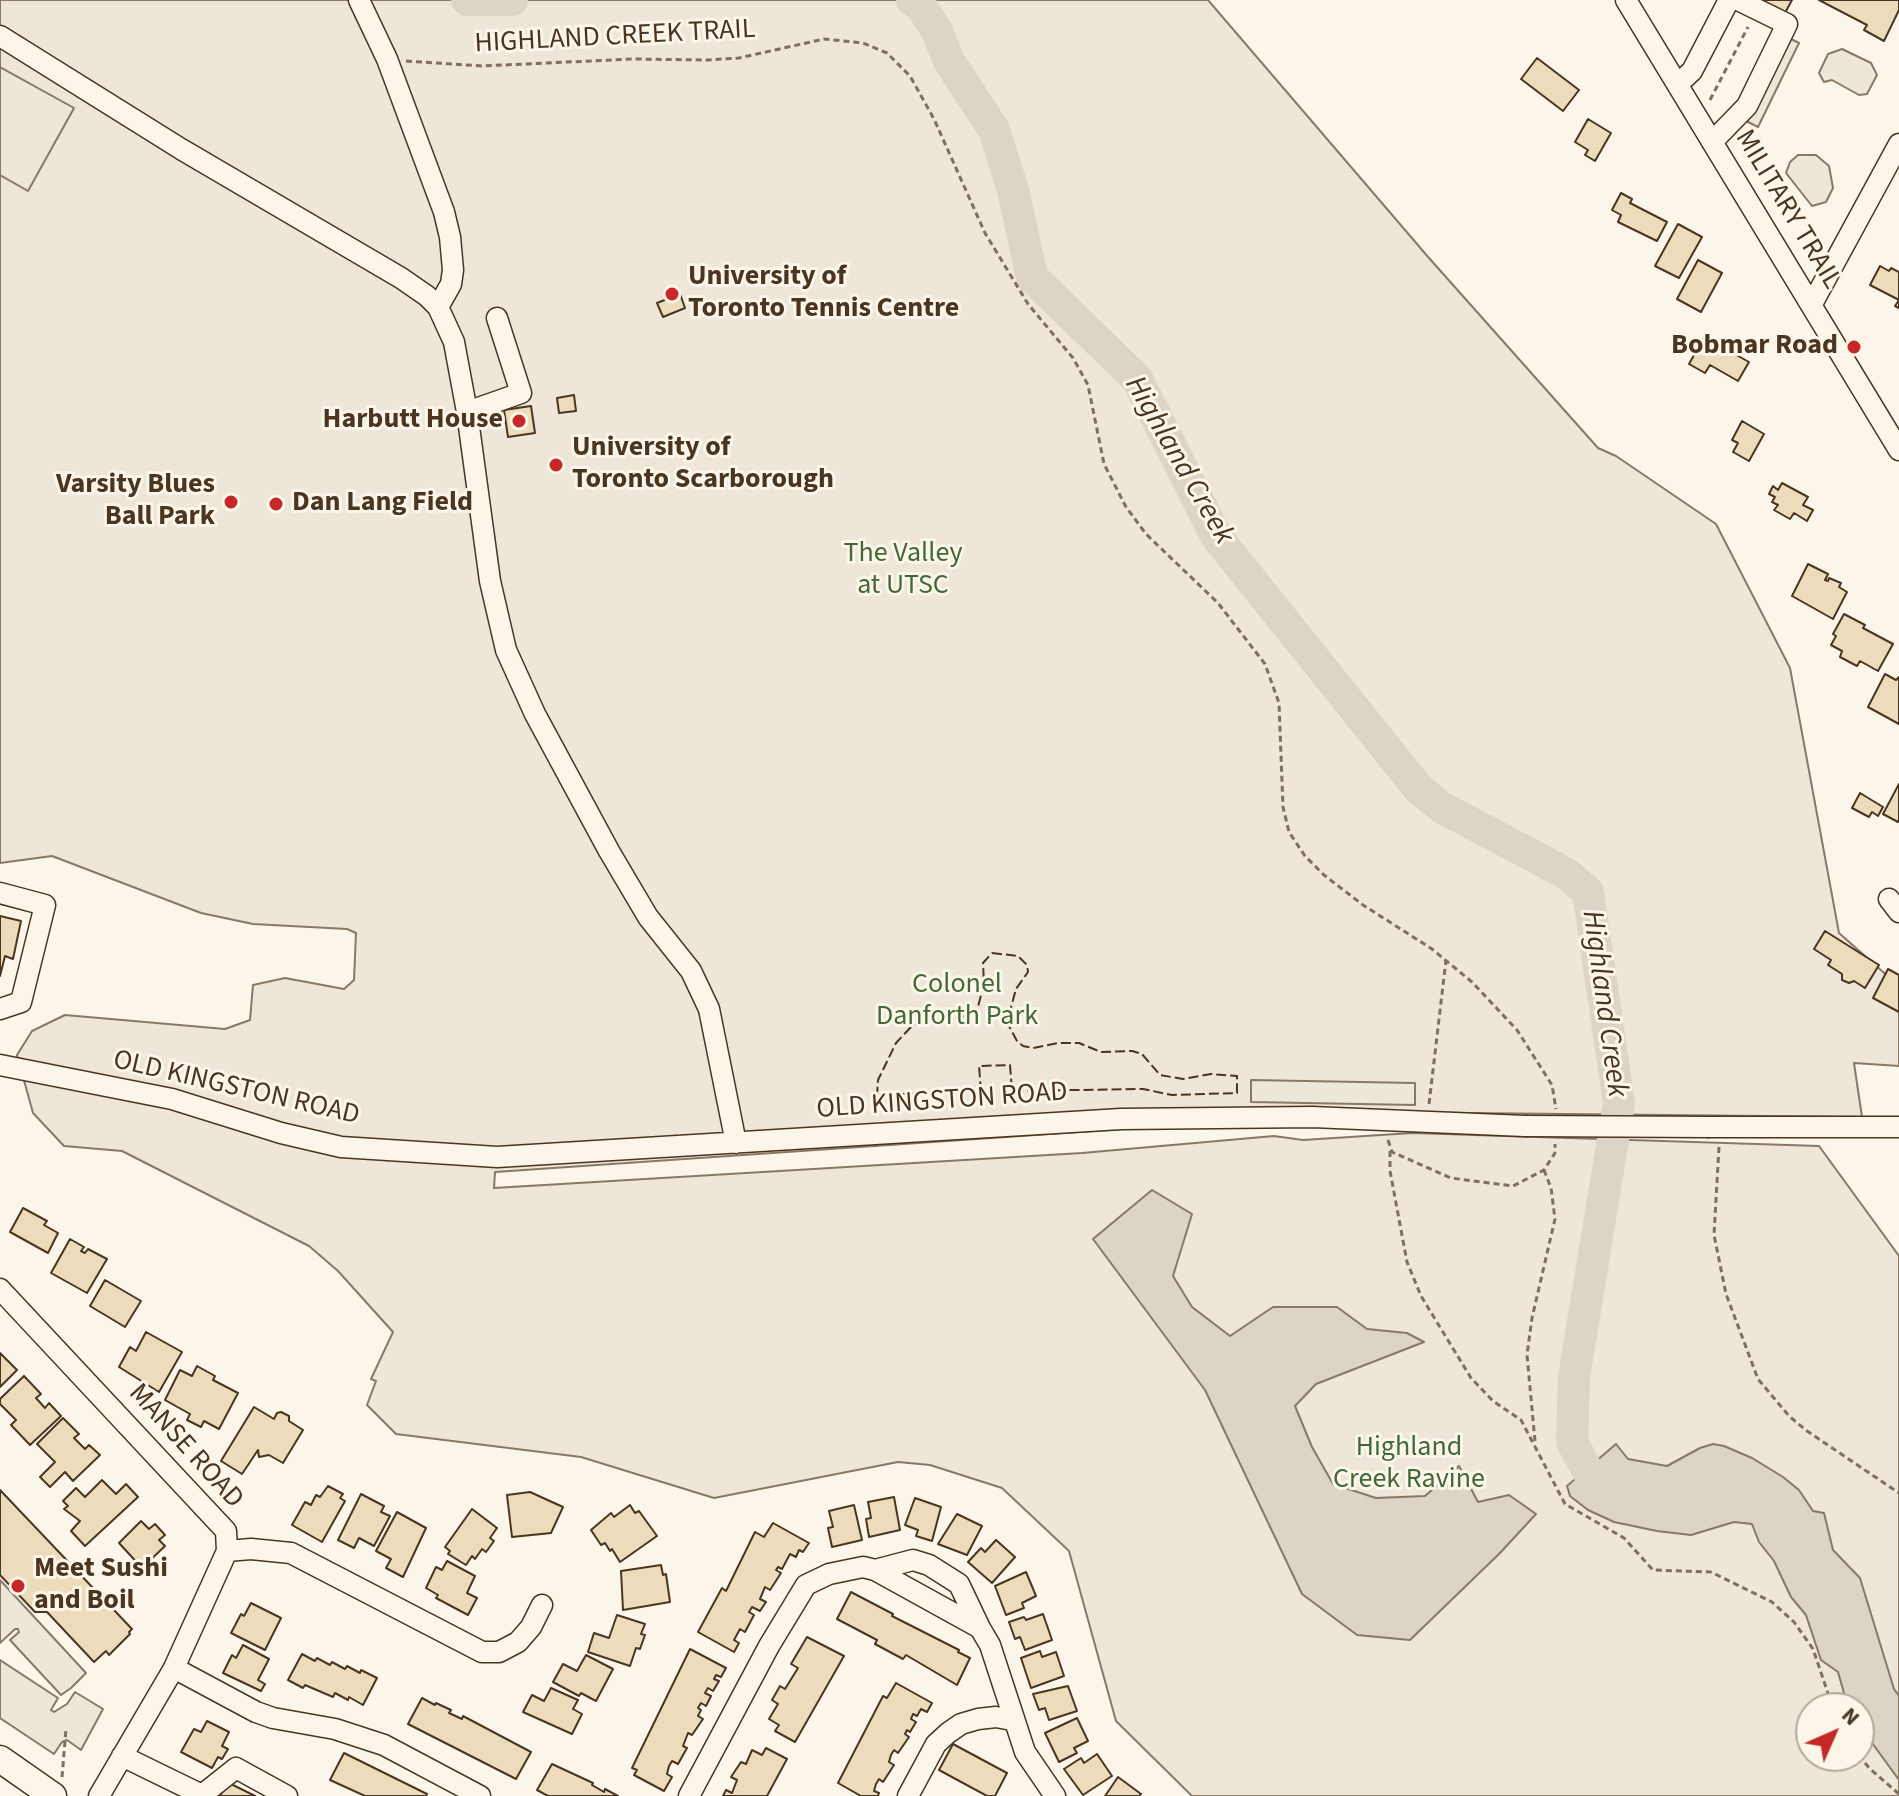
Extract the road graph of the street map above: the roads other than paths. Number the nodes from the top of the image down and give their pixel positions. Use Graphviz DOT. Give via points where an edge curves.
graph roads {
  1 [pos="359,0"];
  2 [pos="1626,0"];
  3 [pos="1729,0"];
  4 [pos="1738,0"];
  5 [pos="0,36"];
  6 [pos="1678,84"];
  7 [pos="1712,142"];
  8 [pos="1899,144"];
  9 [pos="1812,304"];
  10 [pos="438,307"];
  11 [pos="497,318"];
  12 [pos="467,412"];
  13 [pos="1899,450"];
  14 [pos="0,893"];
  15 [pos="0,1009"];
  16 [pos="0,1065"];
  17 [pos="1899,1127"];
  18 [pos="736,1143"];
  19 [pos="0,1289"];
  20 [pos="227,1551"];
  21 [pos="875,1570"];
  22 [pos="542,1605"];
  23 [pos="980,1628"];
  24 [pos="174,1668"];
  25 [pos="1012,1720"];
  26 [pos="122,1756"];
  27 [pos="0,1759"];
  28 [pos="58,1786"];
  29 [pos="99,1796"];
  30 [pos="287,1796"];
  31 [pos="480,1796"];
  32 [pos="689,1796"];
  33 [pos="908,1796"];
  34 [pos="1055,1796"];
  1 -- 10 [label="street" via="387,59 444,212 453,270"];
  2 -- 6 [label="street, MILITARY TRAIL"];
  3 -- 6 [label="street" via="1692,71"];
  4 -- 7 [label="street" via="1787,24 1747,106"];
  5 -- 10 [label="street" via="401,278"];
  6 -- 7 [label="street, MILITARY TRAIL"];
  7 -- 9 [label="street, MILITARY TRAIL"];
  8 -- 9 [label="street"];
  9 -- 13 [label="street, MILITARY TRAIL"];
  10 -- 12 [label="street" via="454,342"];
  11 -- 12 [label="street" via="521,393"];
  12 -- 18 [label="street" via="490,581 506,650 609,851 648,917 691,971 709,1009"];
  14 -- 15 [label="street" via="45,905 21,1002"];
  16 -- 18 [label="street, OLD KINGSTON ROAD" via="172,1099 341,1147 497,1157"];
  17 -- 18 [label="street, OLD KINGSTON ROAD, bridge" via="1121,1119"];
  19 -- 20 [label="street, MANSE ROAD" via="226,1531"];
  20 -- 22 [label="street" via="291,1553 482,1652 499,1652 518,1642"];
  20 -- 24 [label="street, MANSE ROAD"];
  21 -- 23 [label="street"];
  21 -- 23 [label="street" via="913,1560 929,1565 959,1584"];
  21 -- 32 [label="street" via="846,1569 806,1585"];
  23 -- 25 [label="street"];
  24 -- 26 [label="street, MANSE ROAD"];
  24 -- 31 [label="street" via="256,1712 384,1745"];
  25 -- 33 [label="street" via="978,1719 948,1733 936,1744"];
  25 -- 34 [label="street" via="1025,1752"];
  26 -- 29 [label="street, MANSE ROAD"];
  26 -- 30 [label="street" via="202,1795 236,1768"];
  27 -- 28 [label="main road"];
}
